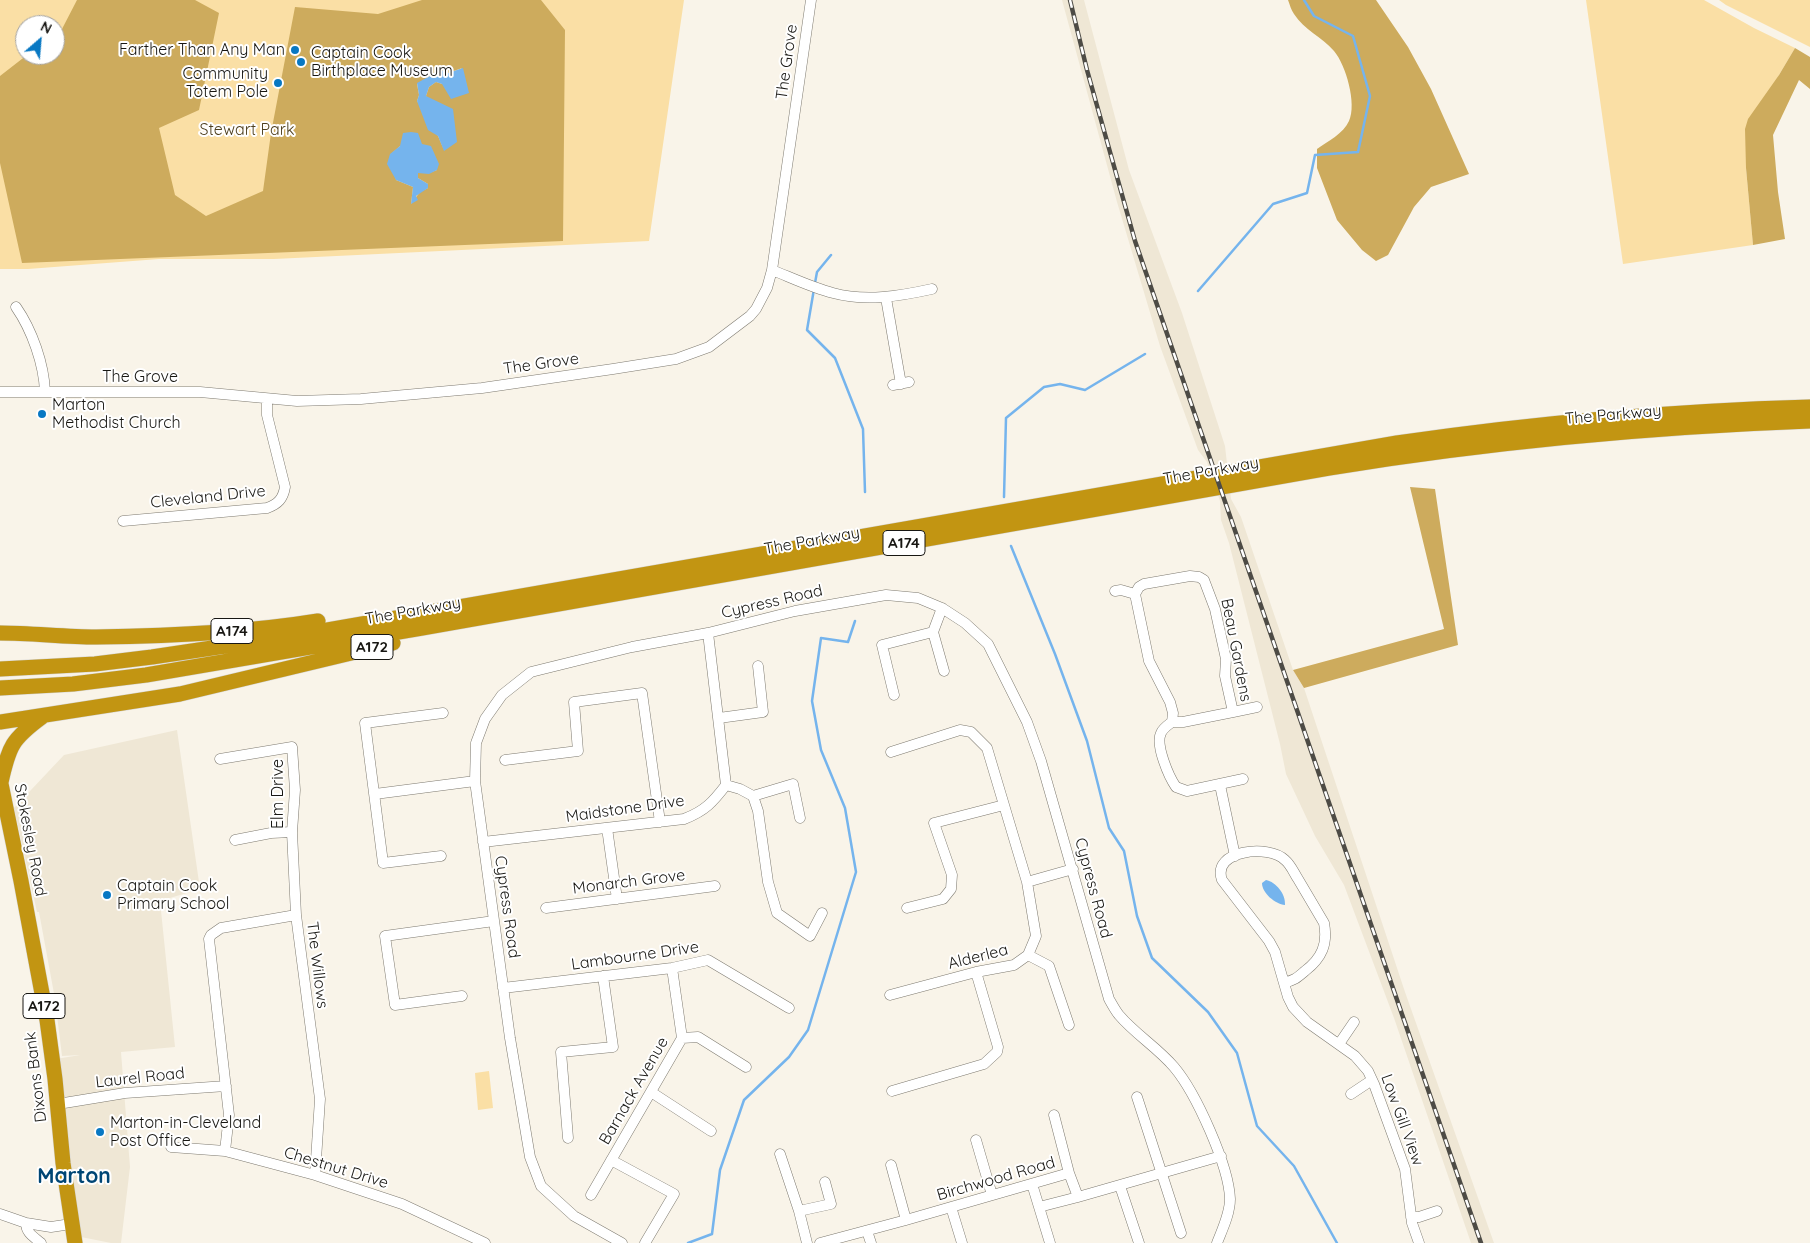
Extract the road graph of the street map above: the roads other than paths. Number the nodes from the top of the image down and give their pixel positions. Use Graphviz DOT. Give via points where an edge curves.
graph roads {
  1 [pos="811,0"];
  2 [pos="772,270"];
  3 [pos="932,289"];
  4 [pos="886,298"];
  5 [pos="16,307"];
  6 [pos="901,384"];
  7 [pos="0,392"];
  8 [pos="44,392"];
  9 [pos="267,399"];
  10 [pos="1810,407"];
  11 [pos="1810,421"];
  12 [pos="122,521"];
  13 [pos="1115,591"];
  14 [pos="1135,594"];
  15 [pos="462,606"];
  16 [pos="942,608"];
  17 [pos="480,617"];
  18 [pos="933,632"];
  19 [pos="708,633"];
  20 [pos="0,634"];
  21 [pos="758,666"];
  22 [pos="0,669"];
  23 [pos="944,671"];
  24 [pos="0,688"];
  25 [pos="894,695"];
  26 [pos="1257,707"];
  27 [pos="1233,712"];
  28 [pos="443,713"];
  29 [pos="44,716"];
  30 [pos="719,718"];
  31 [pos="0,722"];
  32 [pos="1172,722"];
  33 [pos="891,752"];
  34 [pos="220,759"];
  35 [pos="505,760"];
  36 [pos="0,780"];
  37 [pos="474,780"];
  38 [pos="1243,780"];
  39 [pos="726,785"];
  40 [pos="1220,785"];
  41 [pos="375,794"];
  42 [pos="753,796"];
  43 [pos="1004,806"];
  44 [pos="800,818"];
  45 [pos="3,821"];
  46 [pos="660,822"];
  47 [pos="607,828"];
  48 [pos="292,832"];
  49 [pos="236,840"];
  50 [pos="483,842"];
  51 [pos="441,856"];
  52 [pos="1235,856"];
  53 [pos="1073,869"];
  54 [pos="1027,882"];
  55 [pos="715,886"];
  56 [pos="617,899"];
  57 [pos="546,908"];
  58 [pos="907,908"];
  59 [pos="822,914"];
  60 [pos="296,915"];
  61 [pos="494,921"];
  62 [pos="1028,955"];
  63 [pos="672,968"];
  64 [pos="976,972"];
  65 [pos="603,976"];
  66 [pos="1285,982"];
  67 [pos="503,988"];
  68 [pos="890,995"];
  69 [pos="462,996"];
  70 [pos="789,1008"];
  71 [pos="1354,1022"];
  72 [pos="1069,1025"];
  73 [pos="682,1038"];
  74 [pos="1339,1044"];
  75 [pos="746,1067"];
  76 [pos="1372,1080"];
  77 [pos="226,1086"];
  78 [pos="892,1091"];
  79 [pos="651,1092"];
  80 [pos="1351,1094"];
  81 [pos="1137,1097"];
  82 [pos="58,1104"];
  83 [pos="1054,1115"];
  84 [pos="711,1131"];
  85 [pos="568,1138"];
  86 [pos="976,1140"];
  87 [pos="171,1147"];
  88 [pos="225,1151"];
  89 [pos="780,1154"];
  90 [pos="1221,1156"];
  91 [pos="611,1160"];
  92 [pos="891,1165"];
  93 [pos="1069,1173"];
  94 [pos="1162,1174"];
  95 [pos="315,1175"];
  96 [pos="825,1182"];
  97 [pos="1032,1184"];
  98 [pos="1120,1186"];
  99 [pos="591,1195"];
  100 [pos="992,1196"];
  101 [pos="1078,1198"];
  102 [pos="951,1207"];
  103 [pos="1039,1207"];
  104 [pos="800,1211"];
  105 [pos="1437,1211"];
  106 [pos="0,1214"];
  107 [pos="1411,1217"];
  108 [pos="906,1220"];
  109 [pos="26,1223"];
  110 [pos="71,1224"];
  111 [pos="867,1231"];
  112 [pos="1181,1233"];
  113 [pos="41,1243"];
  114 [pos="74,1243"];
  115 [pos="485,1243"];
  116 [pos="622,1243"];
  117 [pos="645,1243"];
  118 [pos="807,1243"];
  119 [pos="820,1243"];
  120 [pos="871,1243"];
  121 [pos="962,1243"];
  122 [pos="1050,1243"];
  123 [pos="1139,1243"];
  124 [pos="1217,1243"];
  125 [pos="1419,1243"];
  1 -- 2 [label="street, The Grove"];
  2 -- 4 [label="street" via="833,293"];
  2 -- 9 [label="street, The Grove" via="762,299 750,316 709,347 676,358 473,388 361,399 297,402"];
  3 -- 4 [label="street"];
  4 -- 6 [label="street"];
  5 -- 8 [label="street" via="37,352"];
  7 -- 8 [label="street, The Grove"];
  8 -- 9 [label="street, The Grove" via="200,392"];
  9 -- 12 [label="street, Cleveland Drive" via="267,415 285,487 280,501 267,508"];
  10 -- 15 [label="highway, The Parkway / A174" via="1580,420 1397,443"];
  11 -- 17 [label="highway, The Parkway / A174" via="1699,425 1426,452"];
  13 -- 14 [label="street"];
  14 -- 27 [label="street, Beau Gardens" via="1144,584 1190,576 1204,580 1215,609 1226,659 1225,672"];
  14 -- 32 [label="street" via="1149,661 1170,702"];
  15 -- 20 [label="highway, A174" via="376,612 245,630 94,637"];
  15 -- 22 [label="highway, The Parkway / A174" via="152,657"];
  16 -- 18 [label="street"];
  16 -- 19 [label="street, Cypress Road" via="918,598 886,595 803,609"];
  16 -- 53 [label="street, Cypress Road" via="966,623 988,644 1010,685 1041,761"];
  17 -- 24 [label="highway, The Parkway / A174" via="146,675"];
  17 -- 29 [label="highway, A172" via="440,633 180,694"];
  18 -- 23 [label="street"];
  18 -- 25 [label="street" via="882,645"];
  19 -- 30 [label="street"];
  19 -- 37 [label="street, Cypress Road" via="632,647 531,672 502,695 485,719 476,744"];
  21 -- 30 [label="street" via="763,712"];
  26 -- 27 [label="street, Beau Gardens"];
  27 -- 32 [label="street, Beau Gardens"];
  28 -- 41 [label="street" via="366,723"];
  29 -- 31 [label="highway, A172"];
  29 -- 36 [label="highway, A172" via="14,742"];
  30 -- 39 [label="street"];
  32 -- 40 [label="street" via="1161,732 1159,743 1174,785 1187,791"];
  33 -- 43 [label="street, Alderlea" via="960,730 971,732 987,748"];
  34 -- 48 [label="street, Elm Drive" via="292,747 295,790"];
  35 -- 46 [label="street" via="578,752 574,702 642,693"];
  36 -- 45 [label="highway, Stokesley Road / A172"];
  37 -- 41 [label="street"];
  37 -- 50 [label="street, Cypress Road"];
  38 -- 40 [label="street"];
  39 -- 42 [label="street" via="740,788"];
  39 -- 46 [label="street, Maidstone Drive" via="712,804 697,814"];
  40 -- 52 [label="street"];
  41 -- 51 [label="street" via="384,863"];
  42 -- 44 [label="street" via="792,784"];
  42 -- 59 [label="street" via="776,913 810,936"];
  43 -- 54 [label="street, Alderlea"];
  43 -- 58 [label="street" via="934,824 952,876 951,888 943,898"];
  45 -- 82 [label="highway, Dixons Bank / A172" via="47,1020"];
  46 -- 47 [label="street, Maidstone Drive"];
  47 -- 50 [label="street, Maidstone Drive"];
  47 -- 56 [label="street"];
  48 -- 49 [label="street"];
  48 -- 60 [label="street, Elm Drive"];
  50 -- 61 [label="street, Cypress Road"];
  52 -- 66 [label="street, Low Gill View" via="1223,863 1222,880 1269,940"];
  52 -- 66 [label="street" via="1263,850 1285,859 1324,923 1326,944 1315,964 1293,981"];
  53 -- 54 [label="street"];
  53 -- 90 [label="street, Cypress Road" via="1109,999 1119,1014 1175,1067 1192,1094"];
  54 -- 62 [label="street, Alderlea" via="1036,936"];
  55 -- 56 [label="street, Monarch Grove"];
  56 -- 57 [label="street, Monarch Grove"];
  60 -- 77 [label="street, The Willows" via="221,928 211,935"];
  60 -- 95 [label="street, The Willows" via="320,1099"];
  61 -- 67 [label="street, Cypress Road"];
  61 -- 69 [label="street" via="385,936 395,1005"];
  62 -- 64 [label="street, Alderlea" via="1014,965"];
  62 -- 72 [label="street" via="1049,966"];
  63 -- 65 [label="street, Lambourne Drive"];
  63 -- 70 [label="street, Lambourne Drive" via="708,960"];
  63 -- 73 [label="street, Barnack Avenue"];
  64 -- 68 [label="street, Alderlea"];
  64 -- 78 [label="street" via="997,1052 984,1064"];
  65 -- 67 [label="street, Lambourne Drive"];
  65 -- 85 [label="street" via="613,1047 561,1052"];
  66 -- 74 [label="street, Low Gill View" via="1288,997 1298,1014"];
  67 -- 116 [label="street, Cypress Road" via="530,1157 542,1186 574,1216"];
  71 -- 74 [label="street"];
  73 -- 75 [label="street" via="698,1037"];
  73 -- 79 [label="street, Barnack Avenue"];
  74 -- 76 [label="street, Low Gill View" via="1362,1063"];
  76 -- 80 [label="street"];
  76 -- 107 [label="street, Low Gill View" via="1405,1168"];
  77 -- 82 [label="street, Laurel Road" via="125,1093"];
  77 -- 88 [label="street, The Willows" via="229,1115"];
  79 -- 84 [label="street"];
  79 -- 91 [label="street, Barnack Avenue"];
  81 -- 94 [label="street"];
  82 -- 110 [label="highway, Dixons Bank / A172"];
  83 -- 93 [label="street"];
  86 -- 100 [label="street"];
  87 -- 88 [label="street, Chestnut Drive"];
  88 -- 95 [label="street, Chestnut Drive"];
  89 -- 104 [label="street"];
  90 -- 94 [label="street"];
  90 -- 124 [label="street, Cypress Road" via="1228,1178 1230,1201"];
  91 -- 99 [label="street, Barnack Avenue"];
  91 -- 117 [label="street" via="674,1194"];
  92 -- 108 [label="street"];
  93 -- 97 [label="street, Birchwood Road"];
  93 -- 101 [label="street, Birchwood Road"];
  94 -- 98 [label="street"];
  94 -- 112 [label="street"];
  95 -- 115 [label="street, Chestnut Drive" via="402,1204"];
  96 -- 104 [label="street" via="830,1204"];
  97 -- 100 [label="street, Birchwood Road"];
  97 -- 103 [label="street"];
  98 -- 101 [label="street"];
  98 -- 123 [label="street"];
  100 -- 102 [label="street, Birchwood Road"];
  101 -- 103 [label="street"];
  102 -- 108 [label="street, Birchwood Road"];
  102 -- 121 [label="street"];
  103 -- 122 [label="street"];
  104 -- 118 [label="street"];
  105 -- 107 [label="street"];
  106 -- 109 [label="street"];
  107 -- 125 [label="street, Low Gill View"];
  108 -- 111 [label="street, Birchwood Road"];
  109 -- 110 [label="street" via="51,1227"];
  109 -- 113 [label="street" via="28,1233"];
  110 -- 114 [label="highway, Dixons Bank / A172"];
  111 -- 119 [label="street, Birchwood Road"];
  111 -- 120 [label="street"];
}
